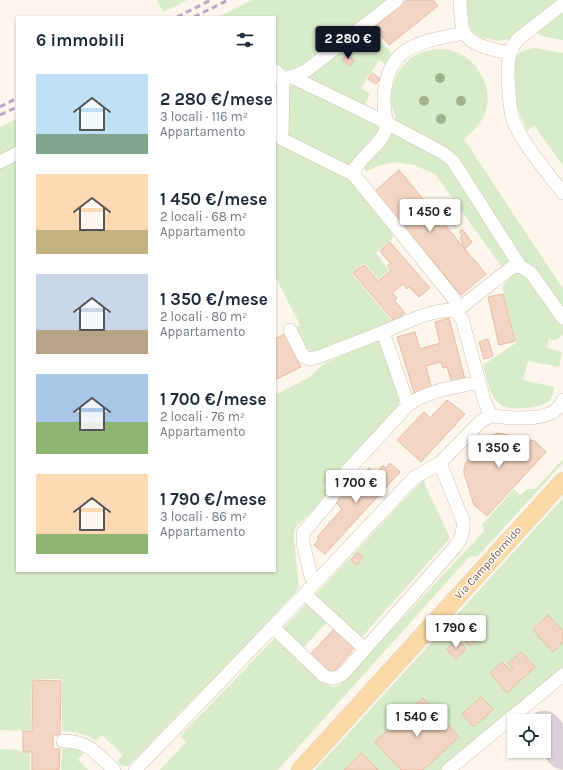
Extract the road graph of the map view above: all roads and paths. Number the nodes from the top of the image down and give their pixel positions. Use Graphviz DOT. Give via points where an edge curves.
graph roads {
  1 [pos="397,0"];
  2 [pos="460,0"];
  3 [pos="563,4"];
  4 [pos="464,33"];
  5 [pos="509,52"];
  6 [pos="283,75"];
  7 [pos="279,110"];
  8 [pos="386,122"];
  9 [pos="278,138"];
  10 [pos="16,154"];
  11 [pos="0,162"];
  12 [pos="352,174"];
  13 [pos="563,193"];
  14 [pos="520,266"];
  15 [pos="456,311"];
  16 [pos="563,318"];
  17 [pos="290,330"];
  18 [pos="383,332"];
  19 [pos="479,382"];
  20 [pos="563,400"];
  21 [pos="408,405"];
  22 [pos="491,416"];
  23 [pos="440,463"];
  24 [pos="563,481"];
  25 [pos="316,582"];
  26 [pos="305,594"];
  27 [pos="273,627"];
  28 [pos="365,649"];
  29 [pos="563,675"];
  30 [pos="63,741"];
  31 [pos="114,770"];
  32 [pos="135,770"];
  33 [pos="300,770"];
  34 [pos="448,770"];
  1 -- 6 [label="lane" via="307,70"];
  2 -- 4 [label="lane"];
  3 -- 5 [label="lane" via="518,39"];
  4 -- 5 [label="lane" via="469,40 478,45"];
  4 -- 8 [label="lane" via="416,44 399,55 389,70 385,84 383,99"];
  5 -- 13 [label="lane" via="509,99 512,118 520,136"];
  6 -- 7 [label="lane"];
  6 -- 8 [label="lane"];
  7 -- 9 [label="lane"];
  8 -- 12 [label="lane" via="382,137"];
  8 -- 14 [label="lane" via="453,161"];
  9 -- 12 [label="lane"];
  10 -- 11 [label="lane"];
  12 -- 15 [label="lane" via="451,295 455,301"];
  14 -- 15 [label="lane" via="506,270"];
  14 -- 16 [label="lane" via="530,273"];
  15 -- 18 [label="lane" via="416,318"];
  15 -- 19 [label="lane" via="462,319"];
  17 -- 18 [label="lane" via="303,356 310,360"];
  18 -- 21 [label="lane"];
  19 -- 21 [label="lane" via="426,395"];
  19 -- 22 [label="lane"];
  20 -- 22 [label="lane" via="547,415 513,418"];
  21 -- 25 [label="lane" via="347,471 329,502 303,533 311,577"];
  22 -- 23 [label="lane" via="481,421"];
  23 -- 25 [label="lane" via="414,478"];
  23 -- 28 [label="lane" via="463,521 464,531 461,539"];
  24 -- 33 [label="main road, Via Campoformido"];
  25 -- 26 [label="lane"];
  26 -- 27 [label="lane"];
  26 -- 28 [label="lane"];
  27 -- 28 [label="lane" via="328,678 338,678"];
  27 -- 32 [label="lane"];
  29 -- 34 [label="lane"];
  30 -- 31 [label="lane" via="77,741 90,747"];
}
